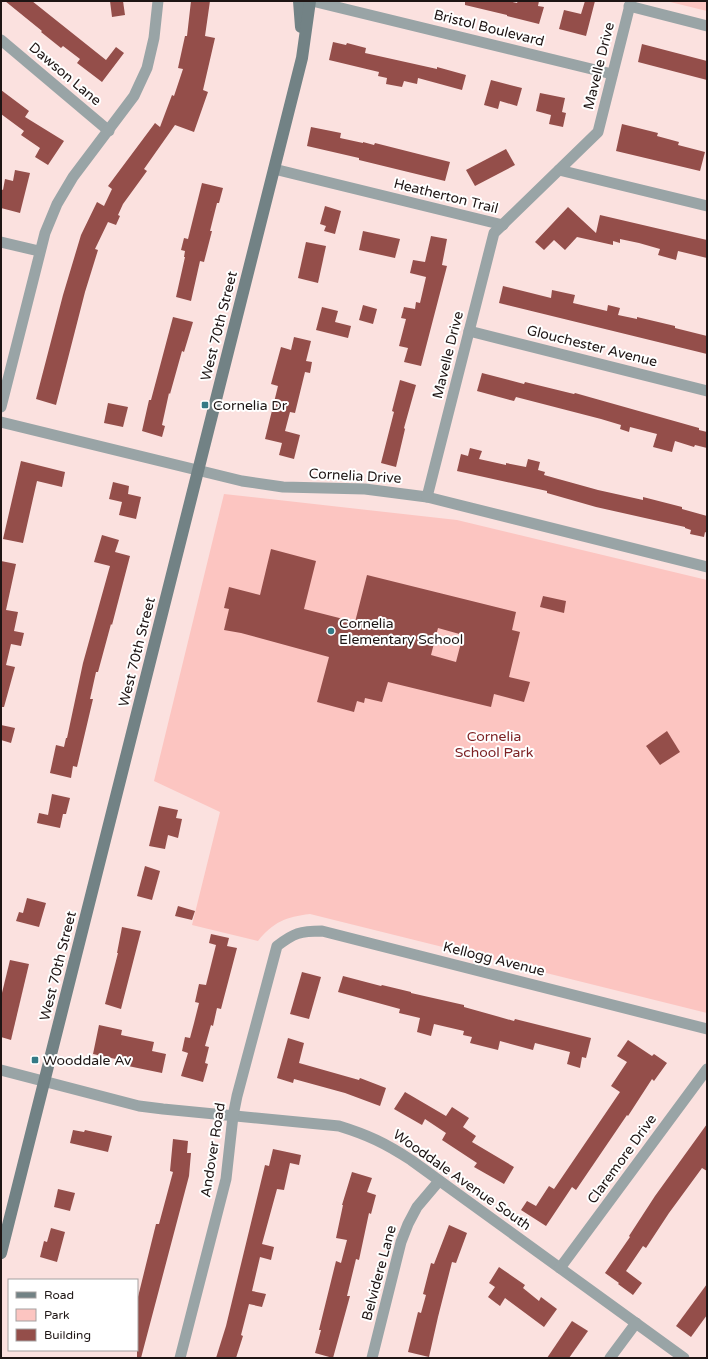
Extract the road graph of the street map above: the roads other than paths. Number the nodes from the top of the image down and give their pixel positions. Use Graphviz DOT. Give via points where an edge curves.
graph roads {
  1 [pos="158,1"];
  2 [pos="299,1"];
  3 [pos="311,1"];
  4 [pos="630,4"];
  5 [pos="707,26"];
  6 [pos="1,40"];
  7 [pos="302,58"];
  8 [pos="612,74"];
  9 [pos="109,131"];
  10 [pos="274,169"];
  11 [pos="559,170"];
  12 [pos="707,206"];
  13 [pos="503,225"];
  14 [pos="1,242"];
  15 [pos="39,251"];
  16 [pos="470,331"];
  17 [pos="707,391"];
  18 [pos="1,407"];
  19 [pos="1,422"];
  20 [pos="198,470"];
  21 [pos="427,496"];
  22 [pos="707,567"];
  23 [pos="277,946"];
  24 [pos="707,1029"];
  25 [pos="707,1069"];
  26 [pos="1,1070"];
  27 [pos="45,1081"];
  28 [pos="233,1116"];
  29 [pos="439,1180"];
  30 [pos="1,1253"];
  31 [pos="560,1268"];
  32 [pos="636,1323"];
  33 [pos="180,1358"];
  34 [pos="372,1358"];
  35 [pos="610,1358"];
  36 [pos="684,1358"];
  1 -- 9 [label="street" via="154,38 147,68 134,96"];
  2 -- 7 [label="street, West 70th Street"];
  3 -- 7 [label="street, West 70th Street"];
  3 -- 8 [label="street, Bristol Boulevard"];
  4 -- 5 [label="street"];
  4 -- 8 [label="street, Mavelle Drive"];
  6 -- 9 [label="street, Dawson Lane"];
  7 -- 10 [label="street, West 70th Street"];
  8 -- 11 [label="street, Mavelle Drive" via="598,132"];
  9 -- 15 [label="street" via="73,177 57,204"];
  10 -- 13 [label="street, Heatherton Trail"];
  10 -- 20 [label="street, West 70th Street"];
  11 -- 12 [label="street"];
  11 -- 13 [label="street, Heatherton Trail"];
  13 -- 16 [label="street, Mavelle Drive" via="494,233"];
  14 -- 15 [label="street"];
  15 -- 18 [label="street"];
  16 -- 17 [label="street, Glouchester Avenue"];
  16 -- 21 [label="street, Mavelle Drive"];
  19 -- 20 [label="street, Cornelia Drive"];
  20 -- 21 [label="street, Cornelia Drive" via="242,481 283,487 365,489"];
  20 -- 27 [label="street, West 70th Street"];
  21 -- 22 [label="street, Cornelia Drive"];
  23 -- 24 [label="street, Kellogg Avenue" via="290,936 305,931 322,931"];
  23 -- 28 [label="street, Andover Road"];
  25 -- 31 [label="street, Claremore Drive"];
  26 -- 27 [label="street, Wooddale Avenue South"];
  27 -- 28 [label="street, Wooddale Avenue South" via="139,1106"];
  27 -- 30 [label="street, West 70th Street"];
  28 -- 29 [label="street, Wooddale Avenue South" via="339,1126 364,1133 389,1145"];
  28 -- 33 [label="street, Andover Road" via="224,1185"];
  29 -- 31 [label="street, Wooddale Avenue South"];
  29 -- 34 [label="street, Belvidere Lane" via="417,1207 401,1242"];
  31 -- 32 [label="street, Wooddale Avenue South"];
  32 -- 35 [label="street"];
  32 -- 36 [label="street, Wooddale Avenue South"];
}
